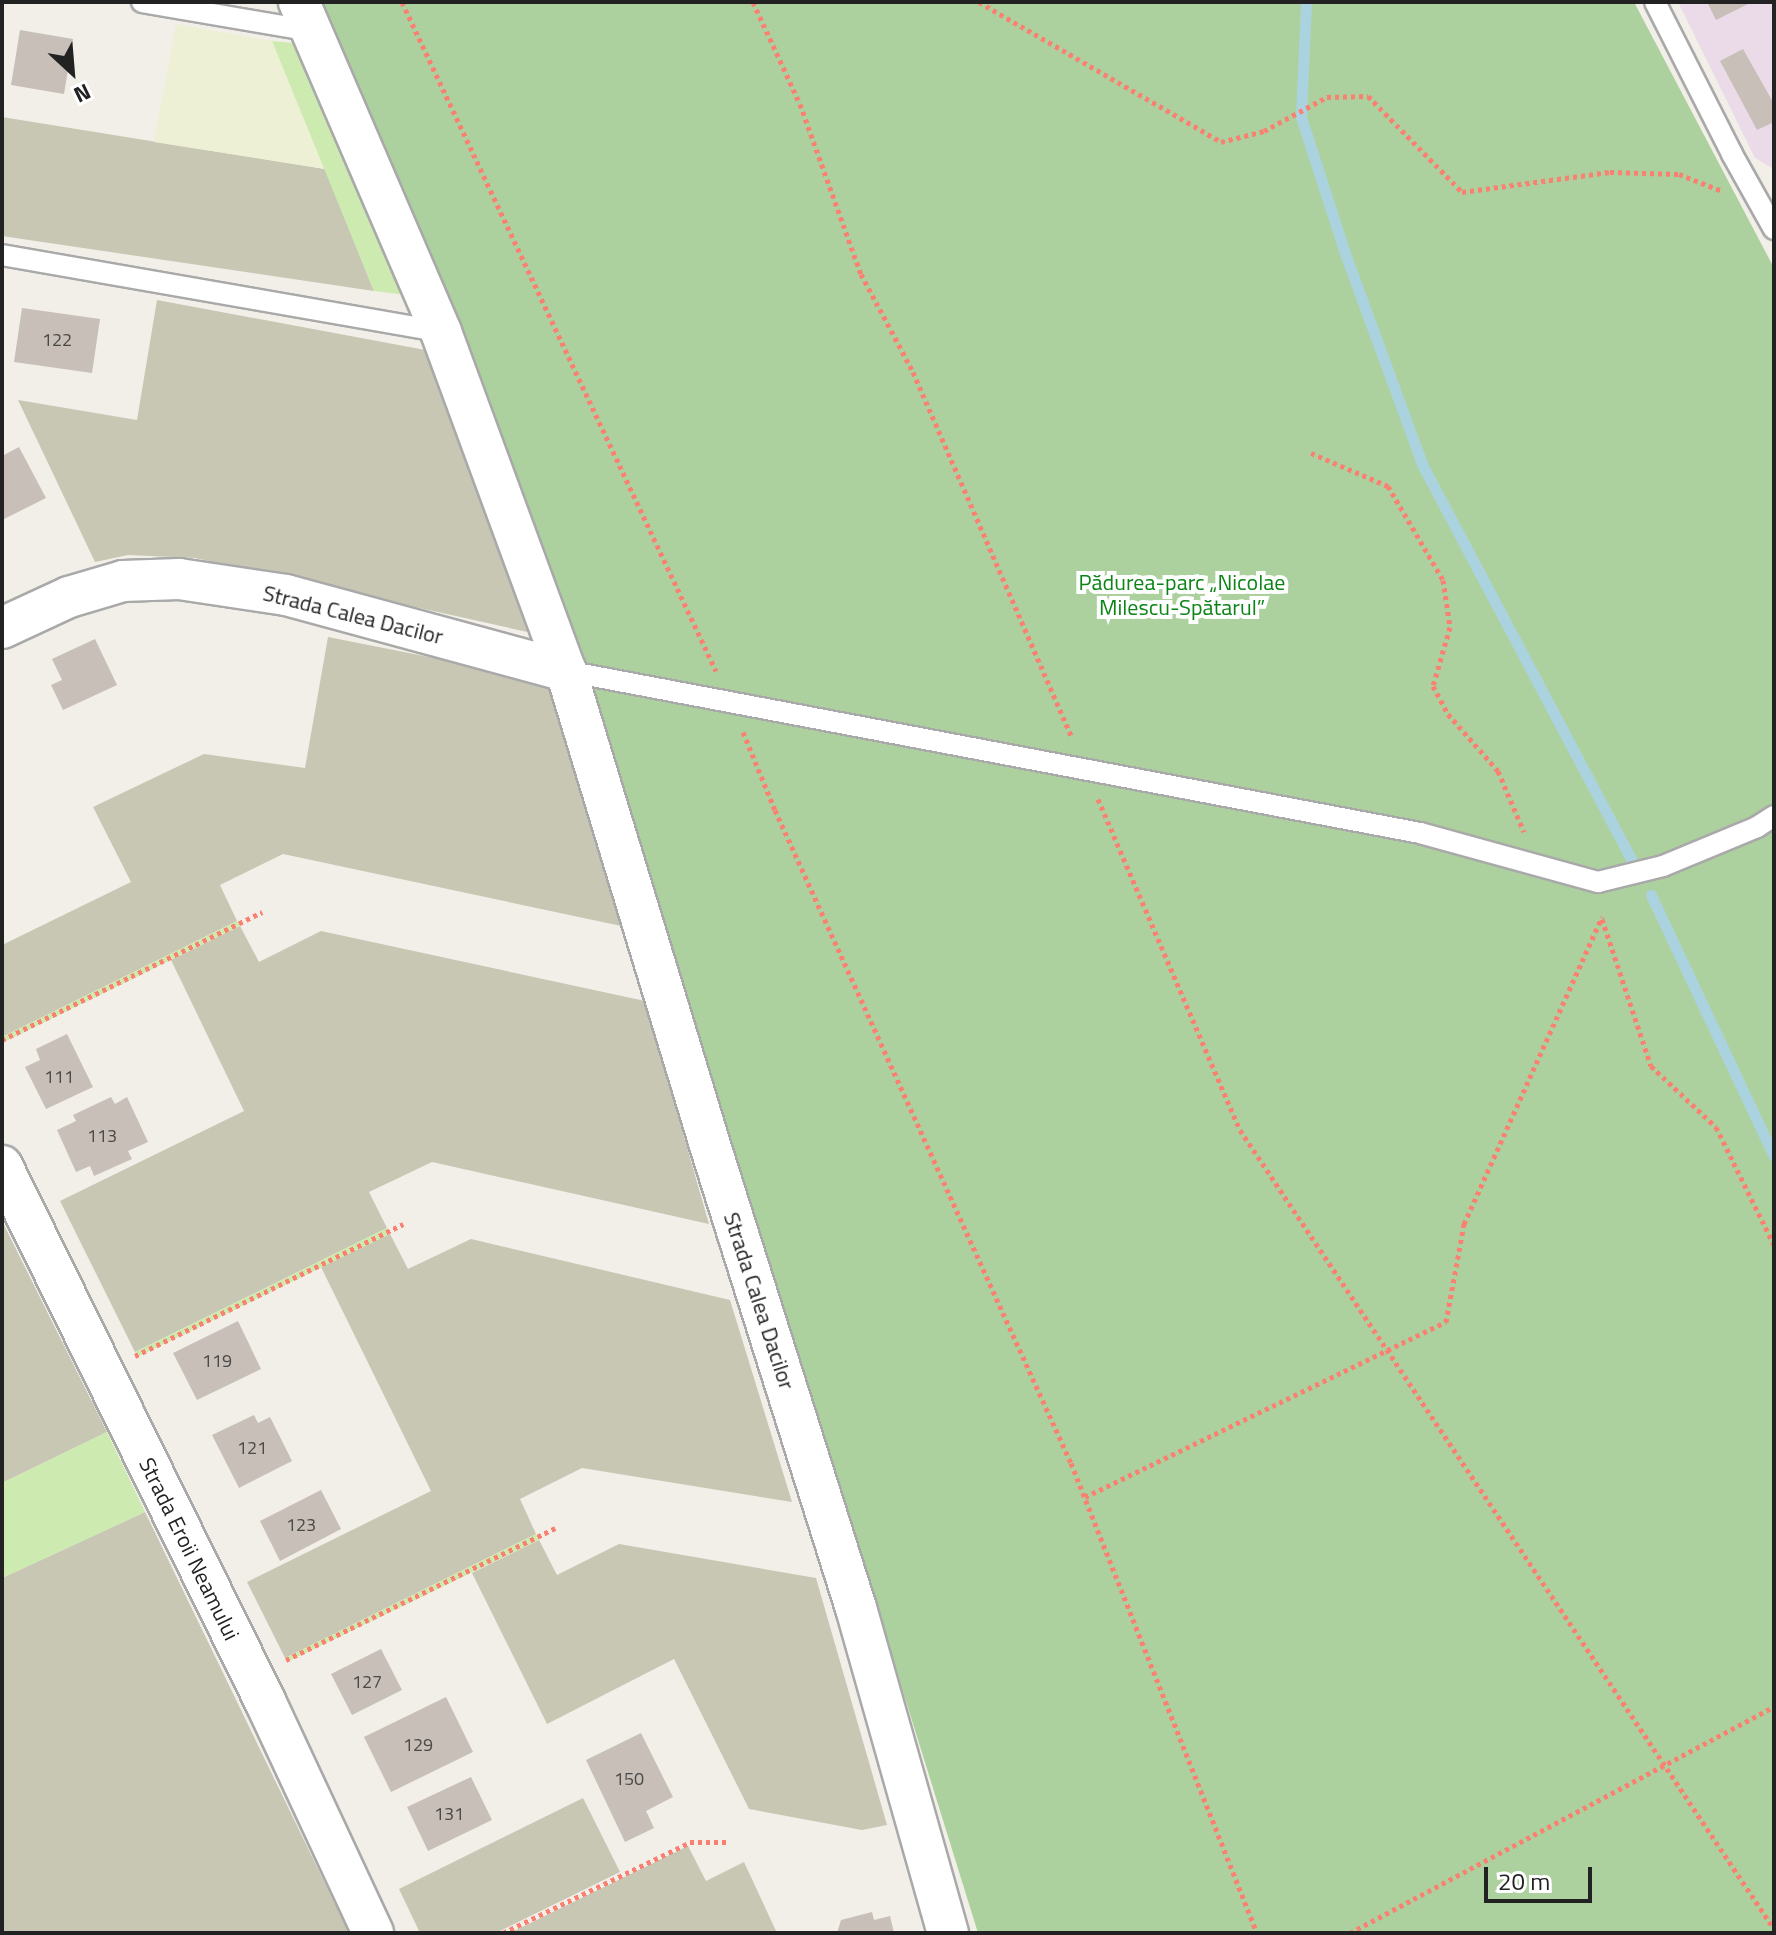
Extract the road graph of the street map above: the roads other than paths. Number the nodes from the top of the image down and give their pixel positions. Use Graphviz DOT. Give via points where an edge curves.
graph roads {
  1 [pos="142,2"];
  2 [pos="1655,2"];
  3 [pos="306,17"];
  4 [pos="1774,229"];
  5 [pos="2,255"];
  6 [pos="441,332"];
  7 [pos="2,628"];
  8 [pos="566,671"];
  9 [pos="1774,816"];
  10 [pos="2,1166"];
  11 [pos="373,1933"];
  12 [pos="948,1933"];
  1 -- 3 [label="lane, Strada Calea Dacilor"];
  2 -- 4 [label="lane"];
  3 -- 6 [label="street, Strada Calea Dacilor"];
  5 -- 6 [label="lane"];
  6 -- 8 [label="street, Strada Calea Dacilor"];
  7 -- 8 [label="street, Strada Calea Dacilor" via="69,597 123,581 179,579 286,595"];
  8 -- 9 [label="lane" via="1420,833 1598,882 1663,866"];
  8 -- 12 [label="street, Strada Calea Dacilor" via="856,1608"];
  10 -- 11 [label="street, Strada Eroii Neamului"];
}
